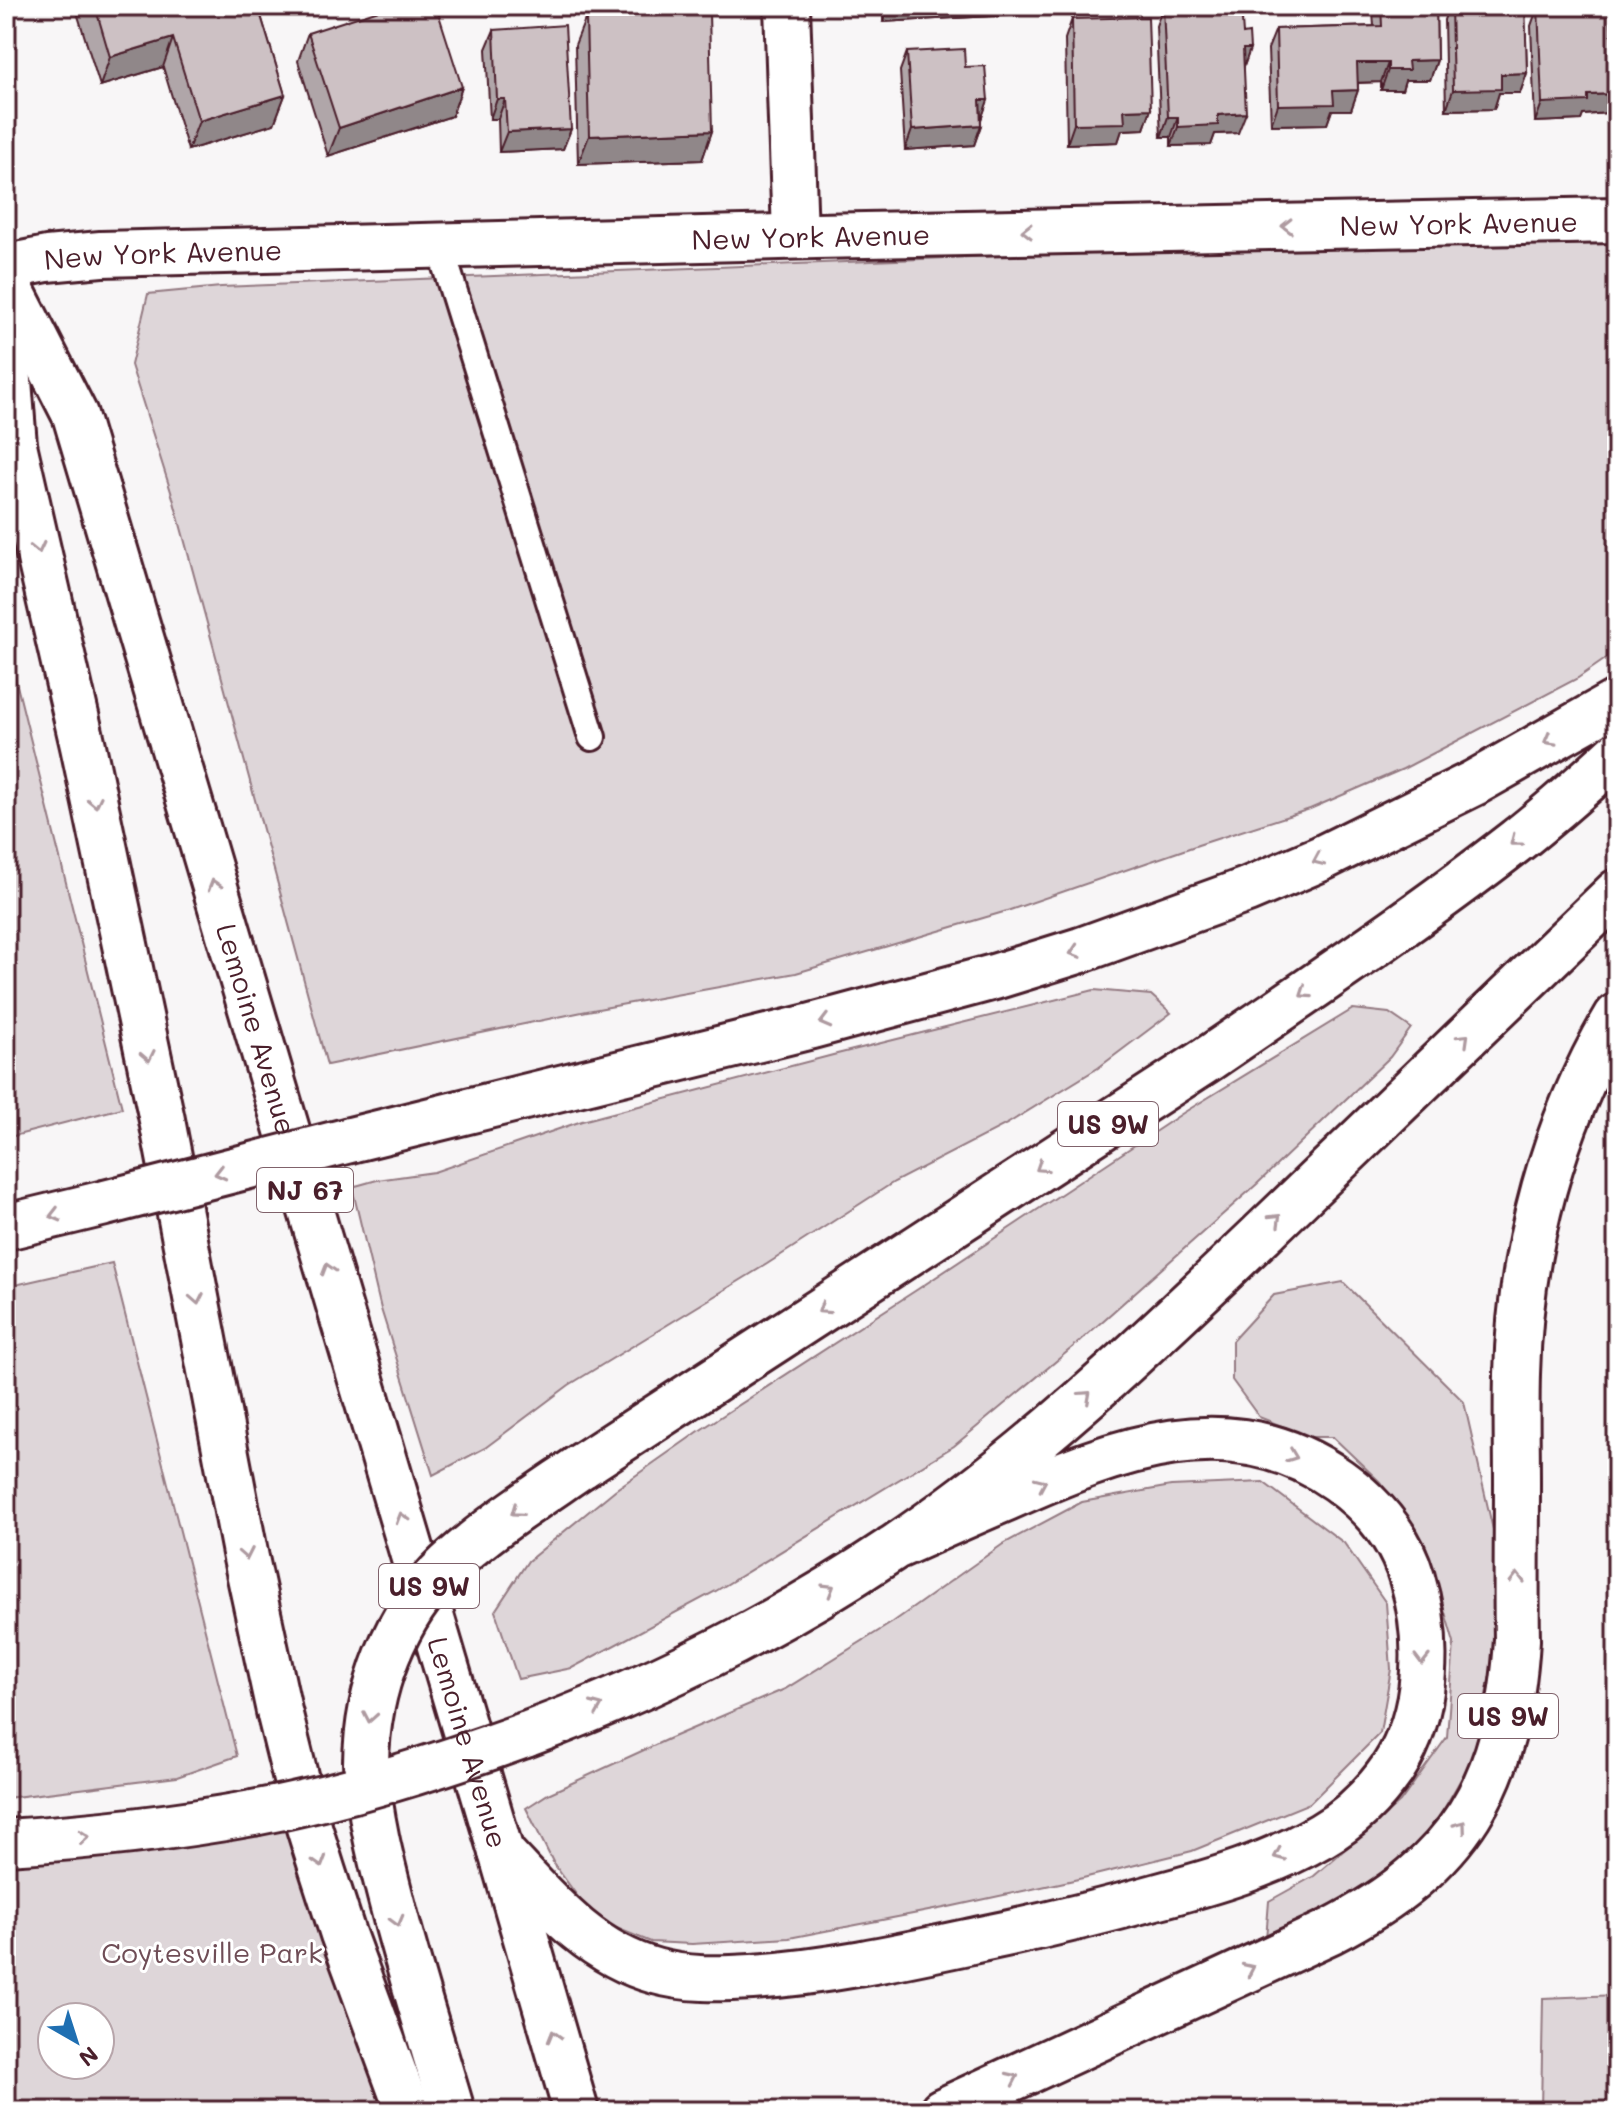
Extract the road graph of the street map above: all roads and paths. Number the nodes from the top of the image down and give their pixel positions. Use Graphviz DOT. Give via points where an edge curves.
graph roads {
  1 [pos="787,6"];
  2 [pos="1617,220"];
  3 [pos="795,235"];
  4 [pos="439,244"];
  5 [pos="6,267"];
  6 [pos="6,280"];
  7 [pos="6,342"];
  8 [pos="10,455"];
  9 [pos="1617,702"];
  10 [pos="592,737"];
  11 [pos="1617,754"];
  12 [pos="1617,892"];
  13 [pos="1617,1016"];
  14 [pos="6,1227"];
  15 [pos="893,1548"];
  16 [pos="6,1842"];
  17 [pos="501,1852"];
  18 [pos="408,2111"];
  19 [pos="452,2111"];
  20 [pos="576,2111"];
  21 [pos="942,2111"];
  1 -- 3 [label="main road"];
  2 -- 3 [label="main road, New York Avenue, one-way"];
  3 -- 4 [label="main road, New York Avenue"];
  4 -- 5 [label="main road, New York Avenue" via="101,254"];
  4 -- 10 [label="lane"];
  17 -- 6 [label="main road, Lemoine Avenue / NJ 67, one-way" via="75,415"];
  7 -- 8 [label="main road"];
  8 -- 18 [label="main road, one-way" via="83,746 279,1711 330,1895"];
  9 -- 14 [label="main road, one-way, bridge" via="1474,783 1322,858 1081,950 812,1026"];
  11 -- 19 [label="main road, US 9W, one-way, bridge" via="1454,889 1296,999 580,1467 446,1567 412,1608 391,1647 376,1686 366,1763 380,1855"];
  15 -- 12 [label="main road, one-way" via="973,1491 1115,1371"];
  21 -- 13 [label="main road, US 9W, one-way" via="1365,1914 1416,1877 1462,1827 1493,1767 1515,1673 1517,1372 1531,1244 1568,1114"];
  16 -- 15 [label="main road, one-way, bridge" via="169,1827 294,1806 525,1735 711,1655"];
  15 -- 17 [label="main road, one-way" via="1075,1468 1132,1449 1203,1439 1257,1445 1299,1458 1364,1501 1394,1535 1407,1561 1418,1598 1423,1664 1410,1734 1395,1765 1350,1816 1265,1862 1190,1888 1041,1926 789,1975 680,1976 630,1963 575,1928"];
  20 -- 17 [label="main road, Lemoine Avenue / NJ 67, one-way"];
}
